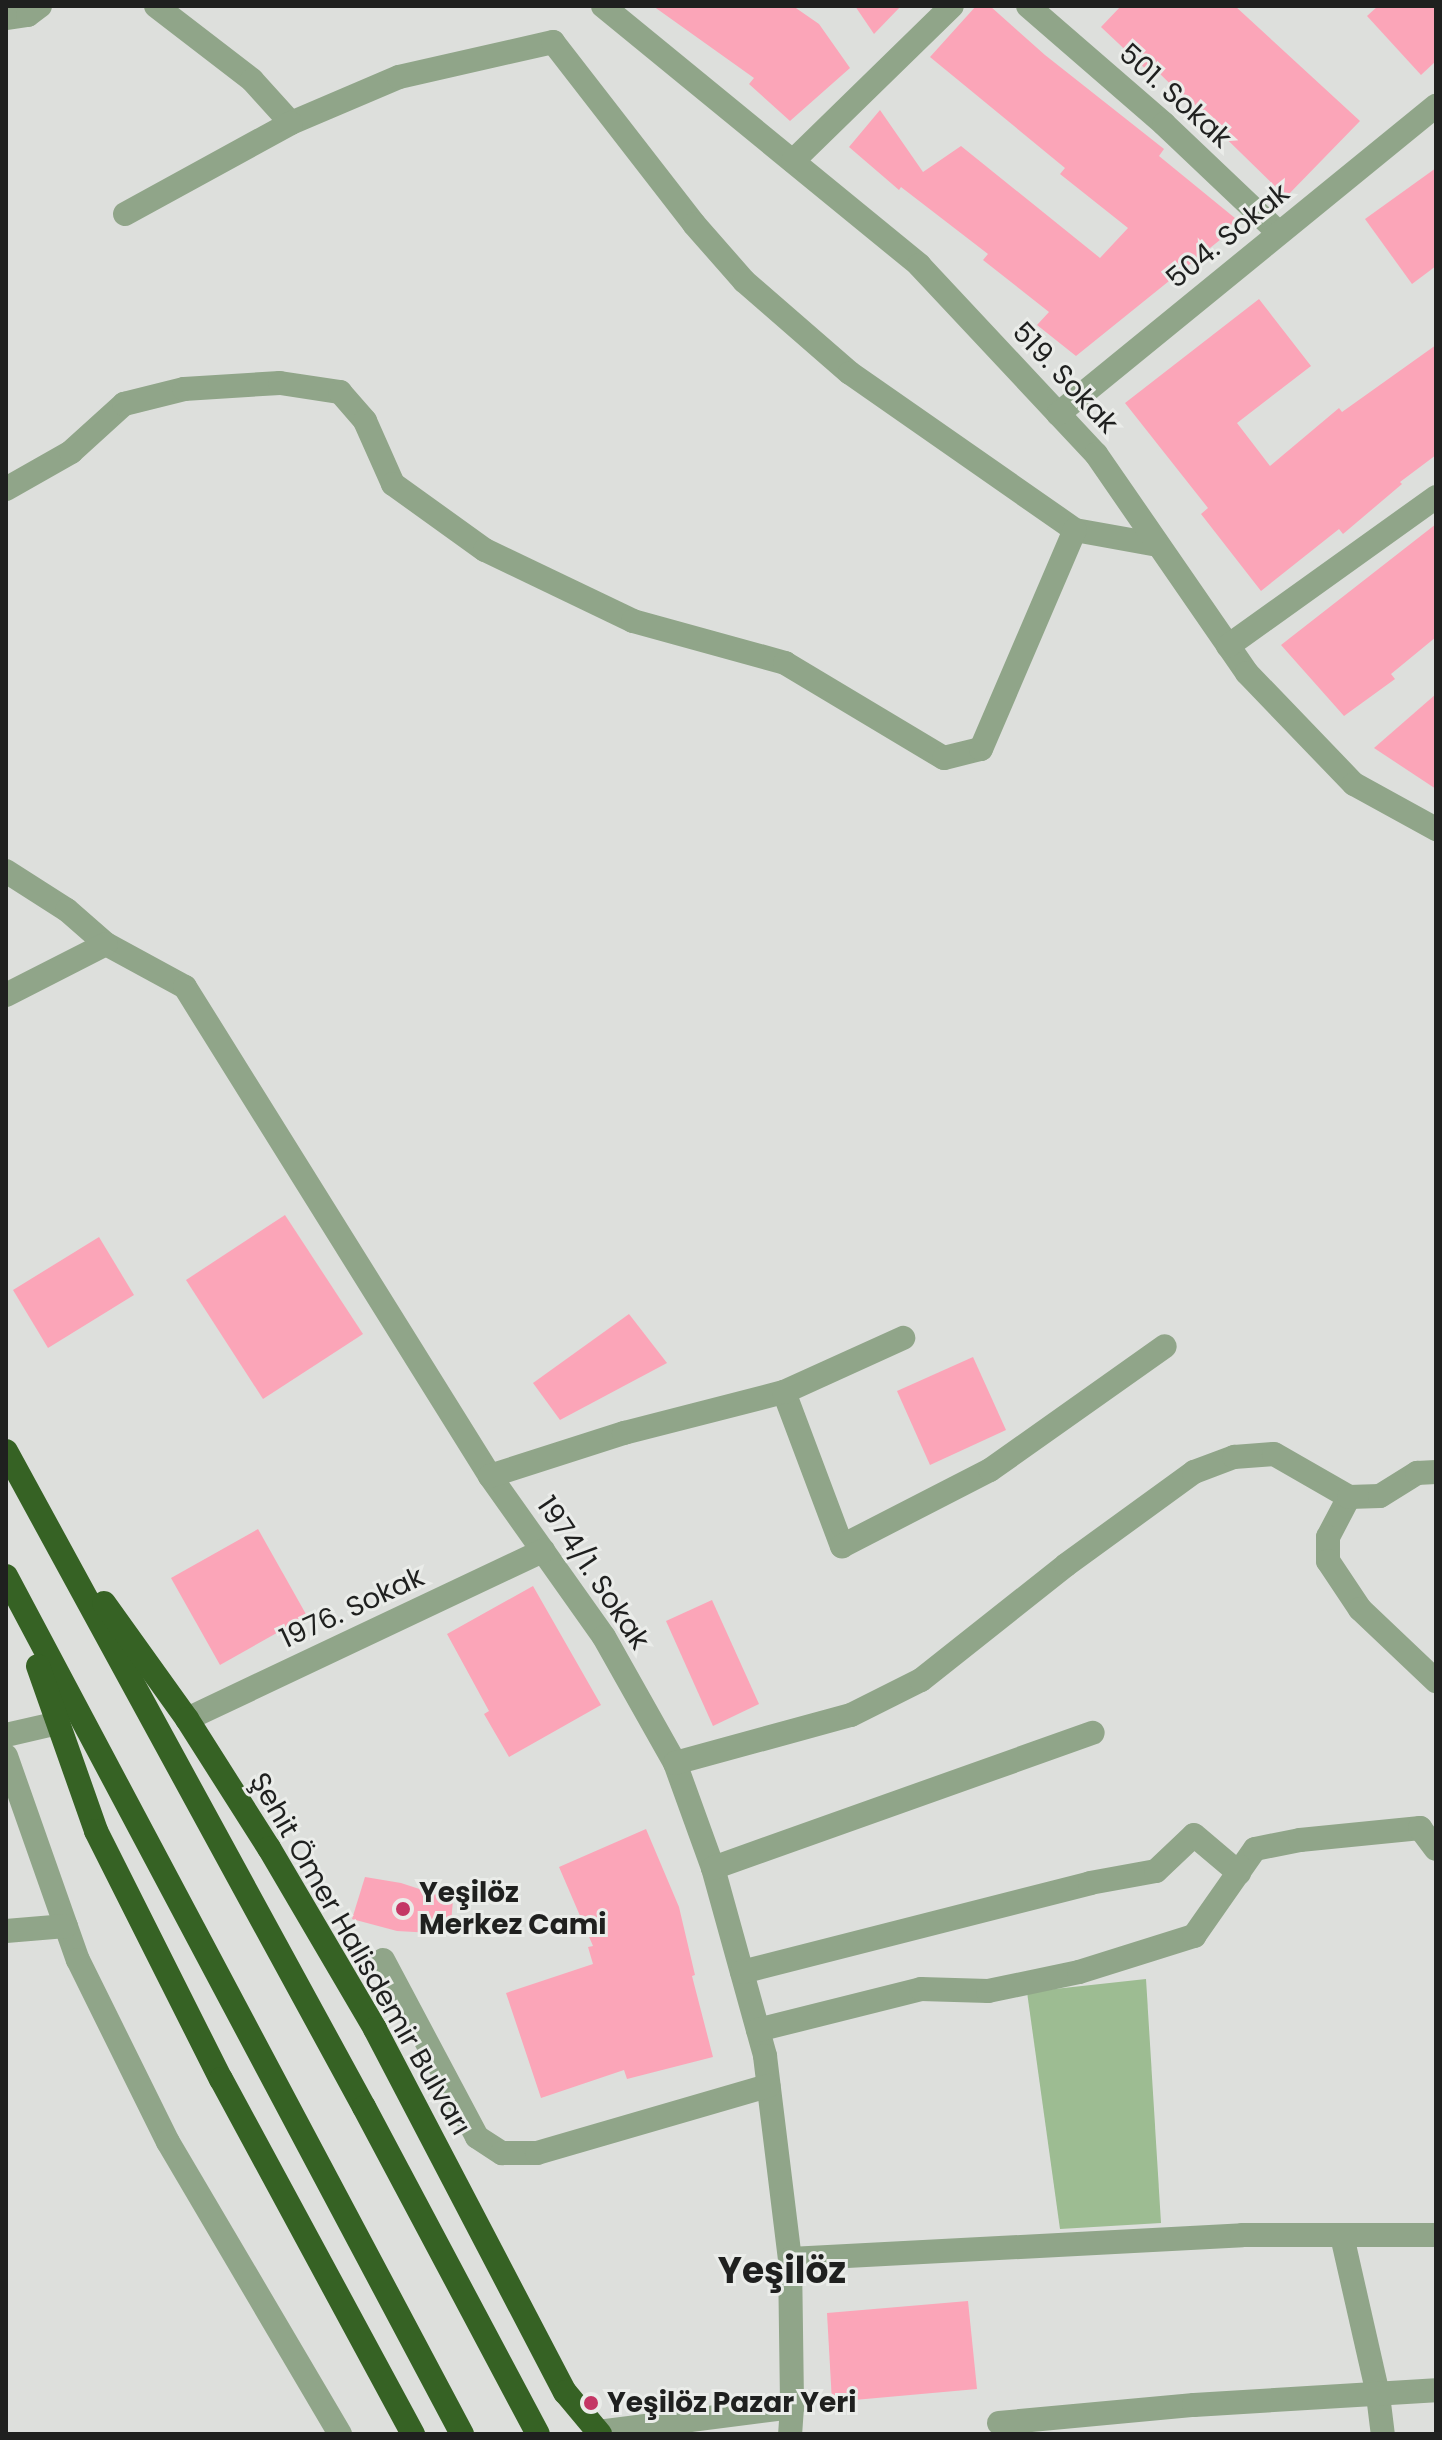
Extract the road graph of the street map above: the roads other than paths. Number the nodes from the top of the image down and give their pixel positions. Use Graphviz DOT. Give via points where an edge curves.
graph roads {
  1 [pos="40,6"];
  2 [pos="156,6"];
  3 [pos="603,6"];
  4 [pos="952,6"];
  5 [pos="1028,6"];
  6 [pos="6,18"];
  7 [pos="1436,106"];
  8 [pos="291,123"];
  9 [pos="793,161"];
  10 [pos="125,214"];
  11 [pos="1279,233"];
  12 [pos="1058,414"];
  13 [pos="6,489"];
  14 [pos="1436,497"];
  15 [pos="1075,530"];
  16 [pos="1158,545"];
  17 [pos="1228,646"];
  18 [pos="1436,829"];
  19 [pos="6,871"];
  20 [pos="106,944"];
  21 [pos="6,995"];
  22 [pos="903,1338"];
  23 [pos="1165,1346"];
  24 [pos="784,1392"];
  25 [pos="6,1451"];
  26 [pos="1436,1472"];
  27 [pos="490,1476"];
  28 [pos="1349,1497"];
  29 [pos="43,1519"];
  30 [pos="543,1551"];
  31 [pos="8,1580"];
  32 [pos="1436,1681"];
  33 [pos="187,1719"];
  34 [pos="58,1723"];
  35 [pos="1093,1733"];
  36 [pos="6,1735"];
  37 [pos="6,1756"];
  38 [pos="675,1763"];
  39 [pos="1436,1849"];
  40 [pos="713,1868"];
  41 [pos="1239,1873"];
  42 [pos="66,1926"];
  43 [pos="6,1931"];
  44 [pos="383,1960"];
  45 [pos="742,1972"];
  46 [pos="758,2030"];
  47 [pos="768,2086"];
  48 [pos="1436,2235"];
  49 [pos="1342,2236"];
  50 [pos="790,2259"];
  51 [pos="1436,2390"];
  52 [pos="1378,2395"];
  53 [pos="792,2407"];
  54 [pos="999,2423"];
  55 [pos="532,2424"];
  56 [pos="599,2433"];
  57 [pos="340,2434"];
  58 [pos="413,2434"];
  59 [pos="462,2434"];
  60 [pos="790,2434"];
  61 [pos="1383,2434"];
  1 -- 6 [label="street" via="28,15"];
  2 -- 8 [label="street" via="252,80"];
  3 -- 9 [label="street, 519. Sokak"];
  4 -- 9 [label="street"];
  5 -- 11 [label="street, 501. Sokak"];
  7 -- 11 [label="street, 504. Sokak"];
  8 -- 10 [label="street"];
  8 -- 15 [label="street" via="399,77 553,42 744,281 850,373"];
  9 -- 12 [label="street, 519. Sokak" via="919,265"];
  11 -- 12 [label="street, 504. Sokak"];
  12 -- 16 [label="street, 519. Sokak" via="1096,454"];
  13 -- 15 [label="street" via="71,452 124,404 184,389 280,383 340,392 365,421 393,484 485,550 633,621 785,663 944,758 981,749 987,739"];
  14 -- 17 [label="street"];
  15 -- 16 [label="street"];
  16 -- 17 [label="street, 519. Sokak"];
  17 -- 18 [label="street, 519. Sokak" via="1247,673 1354,784"];
  19 -- 20 [label="street" via="67,910"];
  20 -- 21 [label="street"];
  20 -- 27 [label="street, 1974/1. Sokak" via="185,987"];
  22 -- 24 [label="street"];
  23 -- 24 [label="street" via="990,1470 842,1546"];
  24 -- 27 [label="street" via="624,1433"];
  25 -- 29 [label="highway, Şehit Ömer Halisdemir Bulvarı"];
  26 -- 28 [label="street" via="1417,1473 1380,1496"];
  27 -- 30 [label="street, 1974/1. Sokak"];
  28 -- 32 [label="street" via="1328,1537 1328,1561 1360,1609"];
  28 -- 38 [label="street" via="1274,1454 1234,1457 1194,1472 921,1680 851,1715"];
  29 -- 33 [label="highway, Şehit Ömer Halisdemir Bulvarı"];
  29 -- 55 [label="highway, Şehit Ömer Halisdemir Bulvarı"];
  30 -- 33 [label="street, 1976. Sokak"];
  30 -- 38 [label="street, 1974/1. Sokak" via="604,1637"];
  31 -- 34 [label="highway"];
  31 -- 59 [label="highway"];
  33 -- 56 [label="highway, Şehit Ömer Halisdemir Bulvarı" via="375,2029 565,2392"];
  34 -- 36 [label="street"];
  34 -- 58 [label="highway" via="96,1831 221,2079"];
  35 -- 40 [label="street"];
  37 -- 42 [label="street"];
  38 -- 40 [label="street, 1974/1. Sokak"];
  39 -- 41 [label="street" via="1420,1828 1300,1840 1255,1849"];
  40 -- 45 [label="street, 1974/1. Sokak"];
  41 -- 45 [label="street" via="1194,1835 1156,1871"];
  41 -- 46 [label="street" via="1194,1936 1079,1972 988,1991 921,1989"];
  42 -- 43 [label="street"];
  42 -- 57 [label="street" via="168,2142"];
  44 -- 47 [label="street" via="477,2137 502,2153 537,2153"];
  45 -- 46 [label="street, 1974/1. Sokak"];
  46 -- 47 [label="street, 1974/1. Sokak"];
  47 -- 50 [label="street, 1974/1. Sokak"];
  48 -- 49 [label="street"];
  49 -- 50 [label="street" via="1242,2235"];
  49 -- 52 [label="street"];
  50 -- 53 [label="street, 1974/1. Sokak"];
  51 -- 52 [label="street"];
  52 -- 54 [label="street"];
  52 -- 61 [label="street"];
  53 -- 56 [label="street"];
  53 -- 60 [label="street, 1974/1. Sokak"];
}
